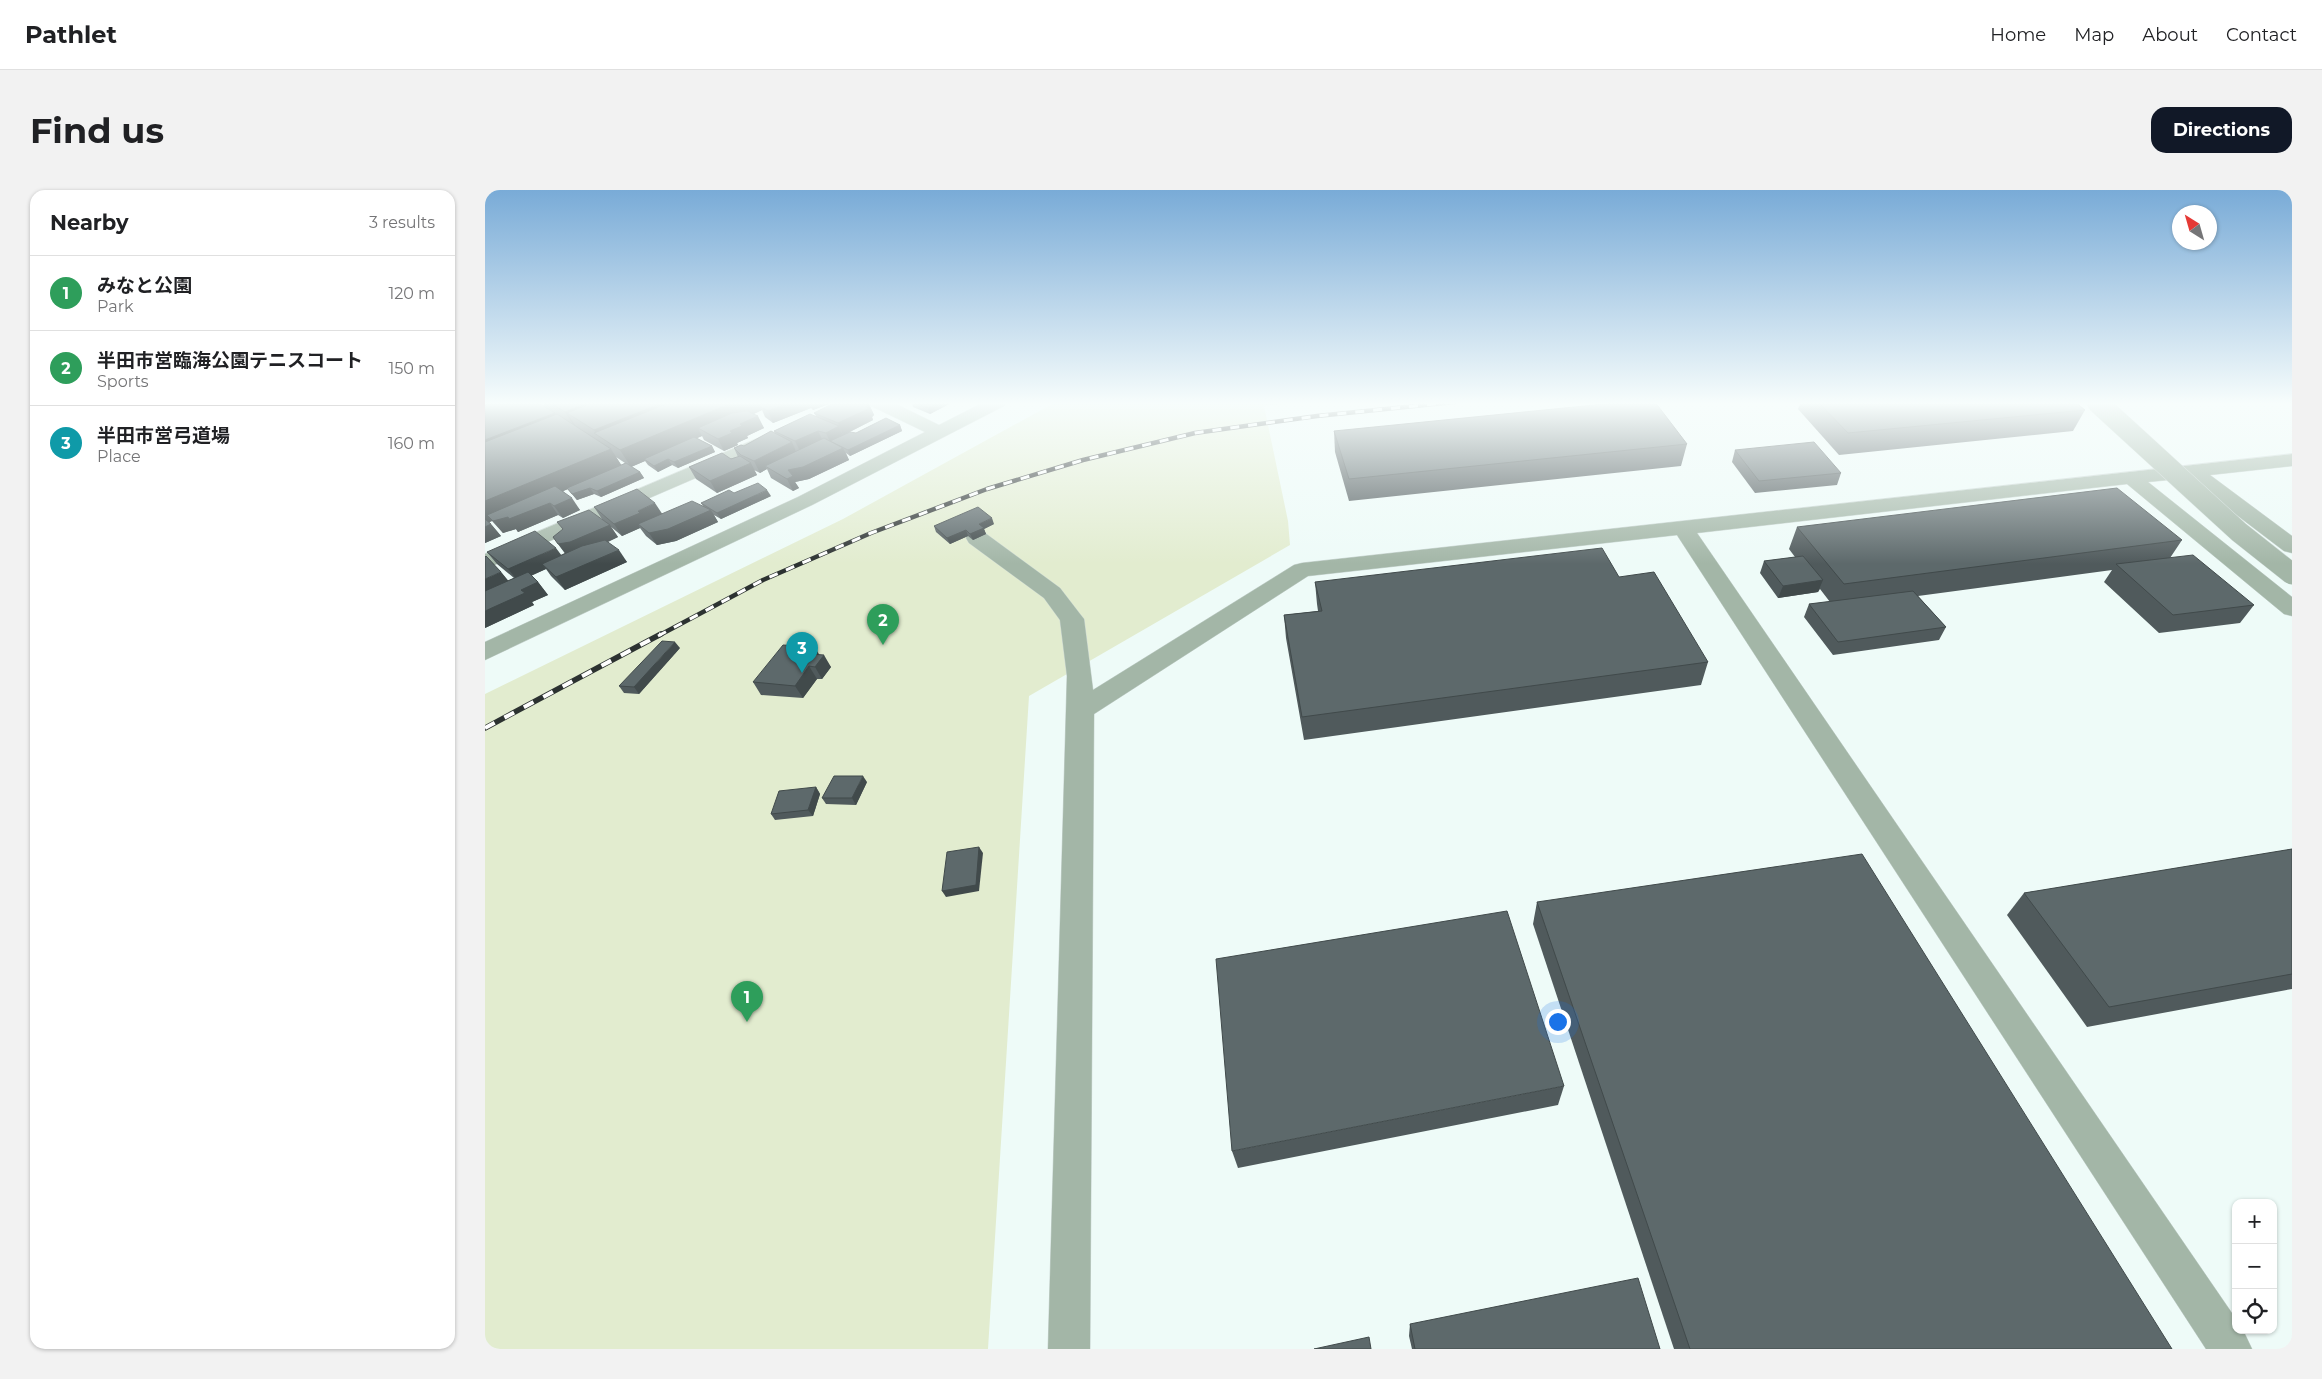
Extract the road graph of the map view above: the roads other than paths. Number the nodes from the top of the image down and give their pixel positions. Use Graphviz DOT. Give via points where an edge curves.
graph roads {
  1 [pos="730,456"];
  2 [pos="893,456"];
  3 [pos="2156,456"];
  4 [pos="2292,460"];
  5 [pos="2192,471"];
  6 [pos="2131,478"];
  7 [pos="1683,527"];
  8 [pos="977,538"];
  9 [pos="2292,546"];
  10 [pos="485,562"];
  11 [pos="2292,574"];
  12 [pos="2292,608"];
  13 [pos="485,652"];
  14 [pos="1081,710"];
  15 [pos="1069,1349"];
  16 [pos="2231,1349"];
  1 -- 10 [label="street"];
  2 -- 13 [label="street"];
  3 -- 11 [label="street, bridge" via="2239,532"];
  4 -- 5 [label="street"];
  5 -- 6 [label="street"];
  5 -- 9 [label="street"];
  6 -- 7 [label="street"];
  6 -- 12 [label="street"];
  7 -- 14 [label="street" via="1302,570"];
  7 -- 16 [label="street"];
  8 -- 14 [label="street" via="1052,593 1072,619"];
  14 -- 15 [label="street"];
}
